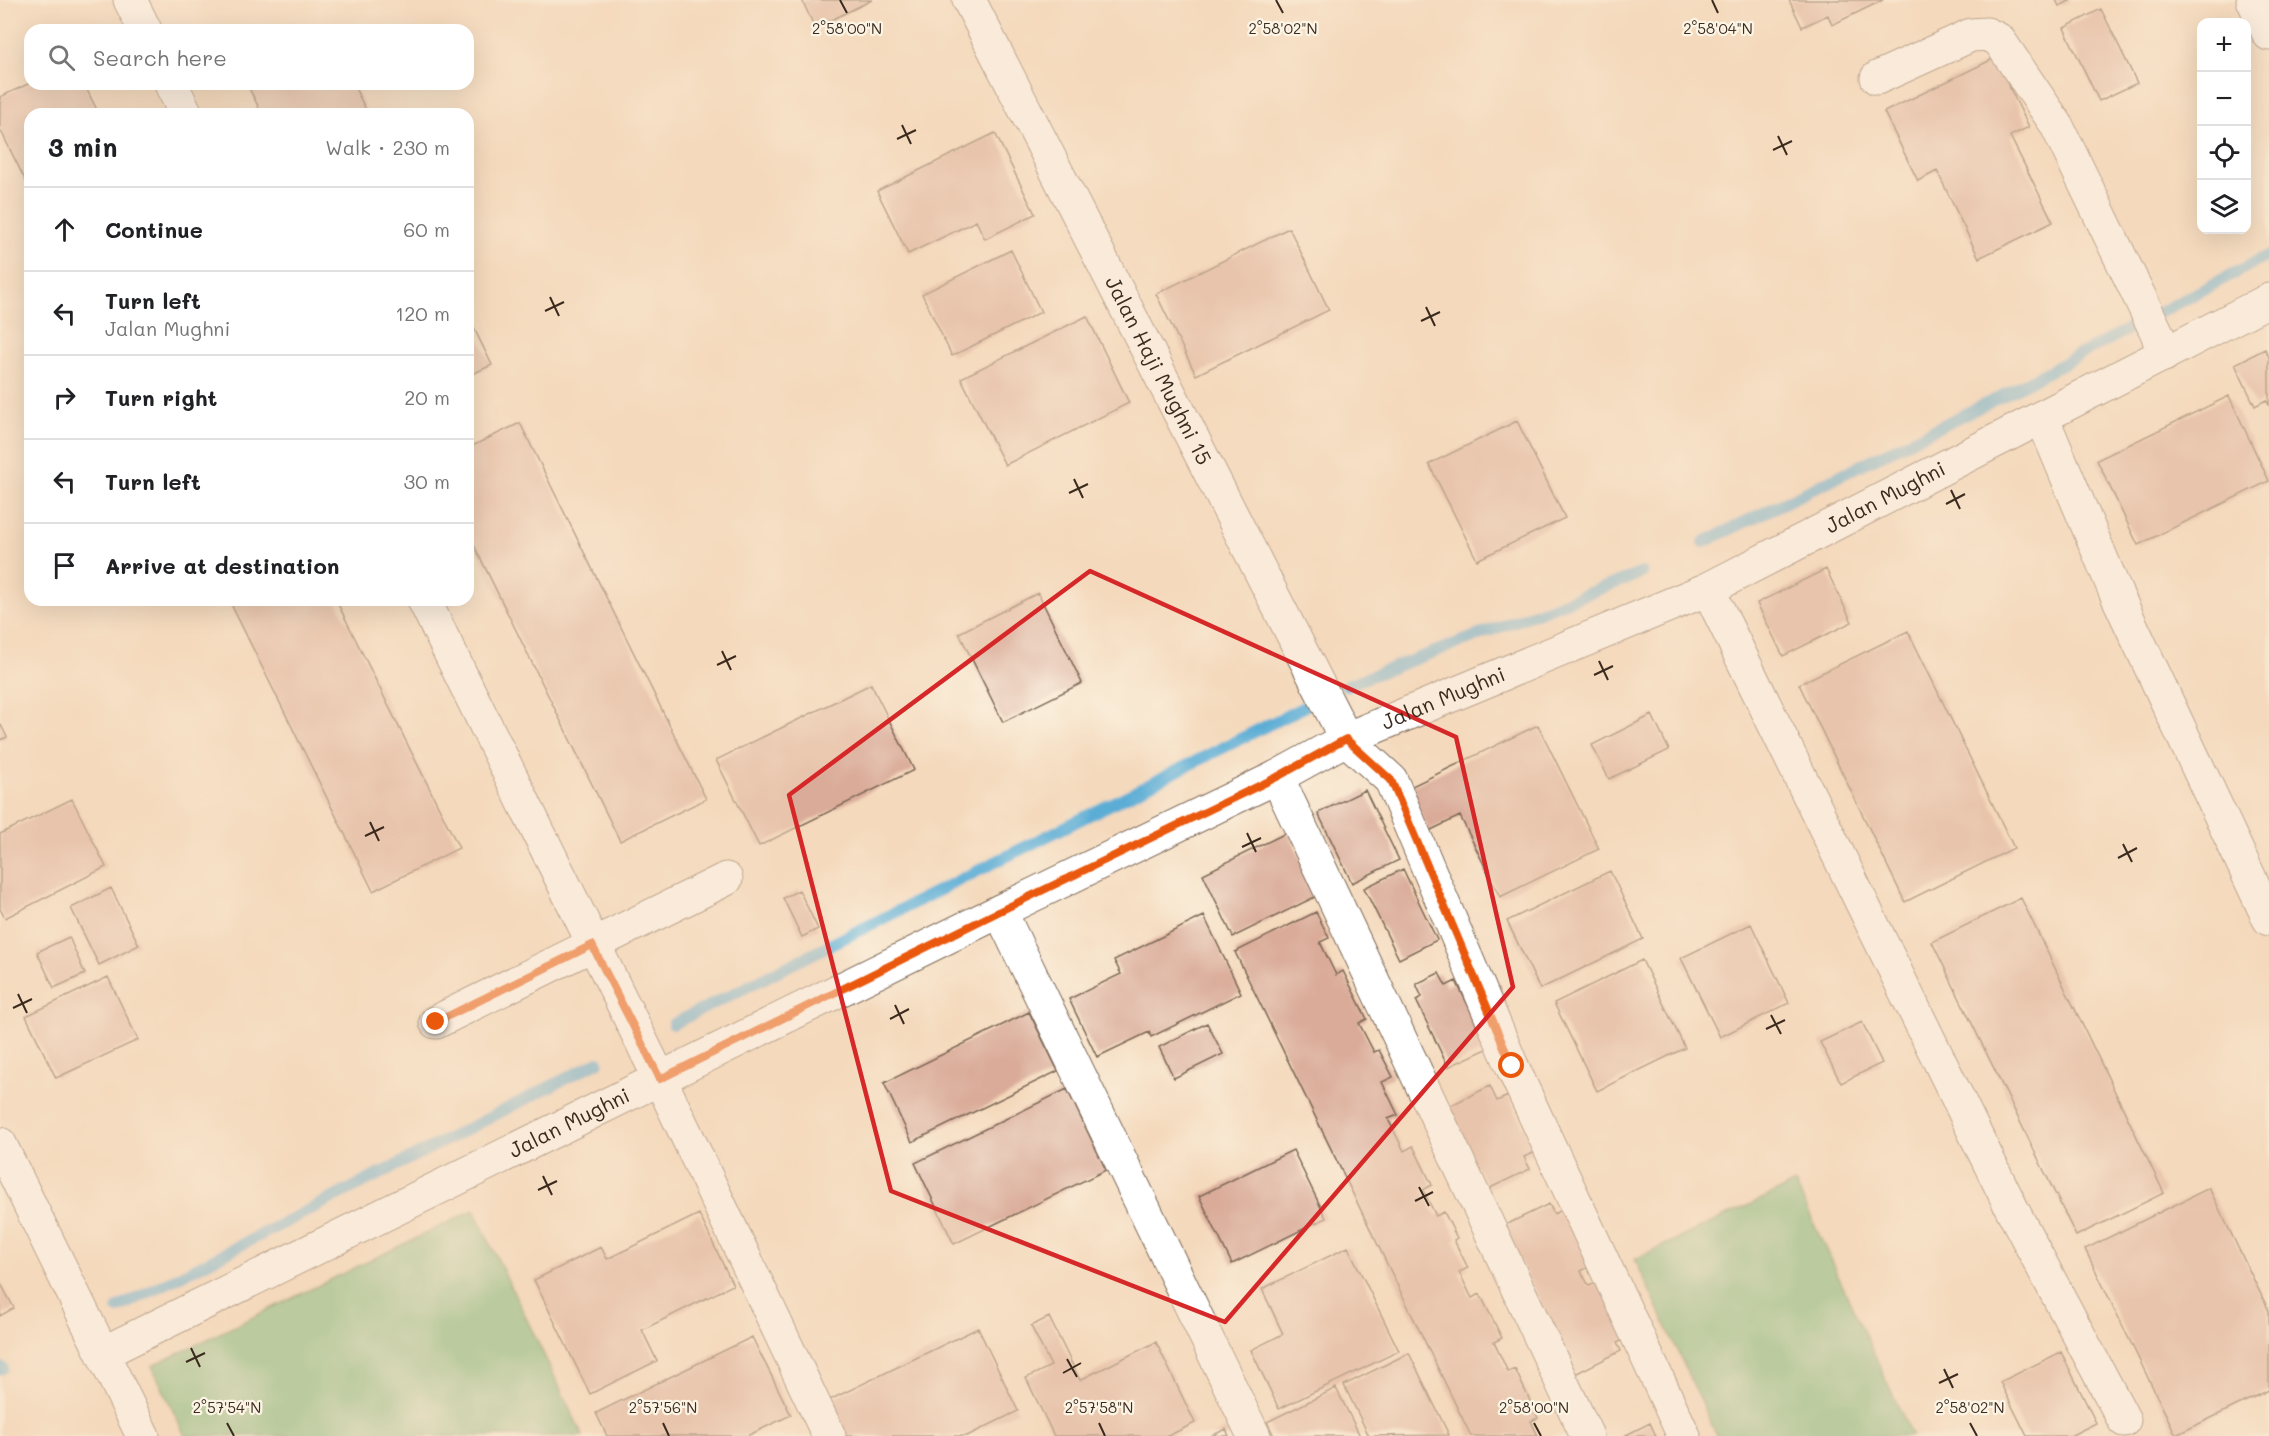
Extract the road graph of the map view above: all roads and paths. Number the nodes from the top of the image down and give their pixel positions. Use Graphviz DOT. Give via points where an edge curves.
graph roads {
  1 [pos="130,0"];
  2 [pos="969,0"];
  3 [pos="2253,0"];
  4 [pos="142,24"];
  5 [pos="2269,34"];
  6 [pos="1877,78"];
  7 [pos="174,90"];
  8 [pos="183,108"];
  9 [pos="2269,300"];
  10 [pos="2160,344"];
  11 [pos="2042,417"];
  12 [pos="1708,589"];
  13 [pos="427,606"];
  14 [pos="1346,739"];
  15 [pos="1277,777"];
  16 [pos="726,879"];
  17 [pos="1000,911"];
  18 [pos="2269,919"];
  19 [pos="592,945"];
  20 [pos="436,1022"];
  21 [pos="660,1079"];
  22 [pos="0,1144"];
  23 [pos="103,1353"];
  24 [pos="2124,1420"];
  25 [pos="143,1436"];
  26 [pos="829,1436"];
  27 [pos="1254,1436"];
  28 [pos="1587,1436"];
  29 [pos="1684,1436"];
  1 -- 4 [label="street"];
  2 -- 14 [label="street, Jalan Haji Mughni 15"];
  3 -- 5 [label="street"];
  6 -- 10 [label="street" via="1971,35 1988,34 1999,40 2056,124"];
  7 -- 8 [label="street"];
  9 -- 10 [label="street, Jalan Mughni"];
  10 -- 11 [label="street, Jalan Mughni"];
  11 -- 12 [label="street, Jalan Mughni"];
  11 -- 18 [label="street" via="2120,601"];
  12 -- 14 [label="street, Jalan Mughni"];
  12 -- 24 [label="street" via="2013,1210"];
  13 -- 19 [label="street"];
  14 -- 15 [label="street, Jalan Mughni"];
  14 -- 29 [label="street" via="1391,780 1512,1066"];
  15 -- 17 [label="street, Jalan Mughni"];
  15 -- 28 [label="street"];
  16 -- 19 [label="street"];
  17 -- 21 [label="street, Jalan Mughni"];
  17 -- 27 [label="street"];
  19 -- 20 [label="street"];
  19 -- 21 [label="street"];
  21 -- 23 [label="street, Jalan Mughni"];
  21 -- 26 [label="street"];
  22 -- 23 [label="street"];
  23 -- 25 [label="street"];
}
